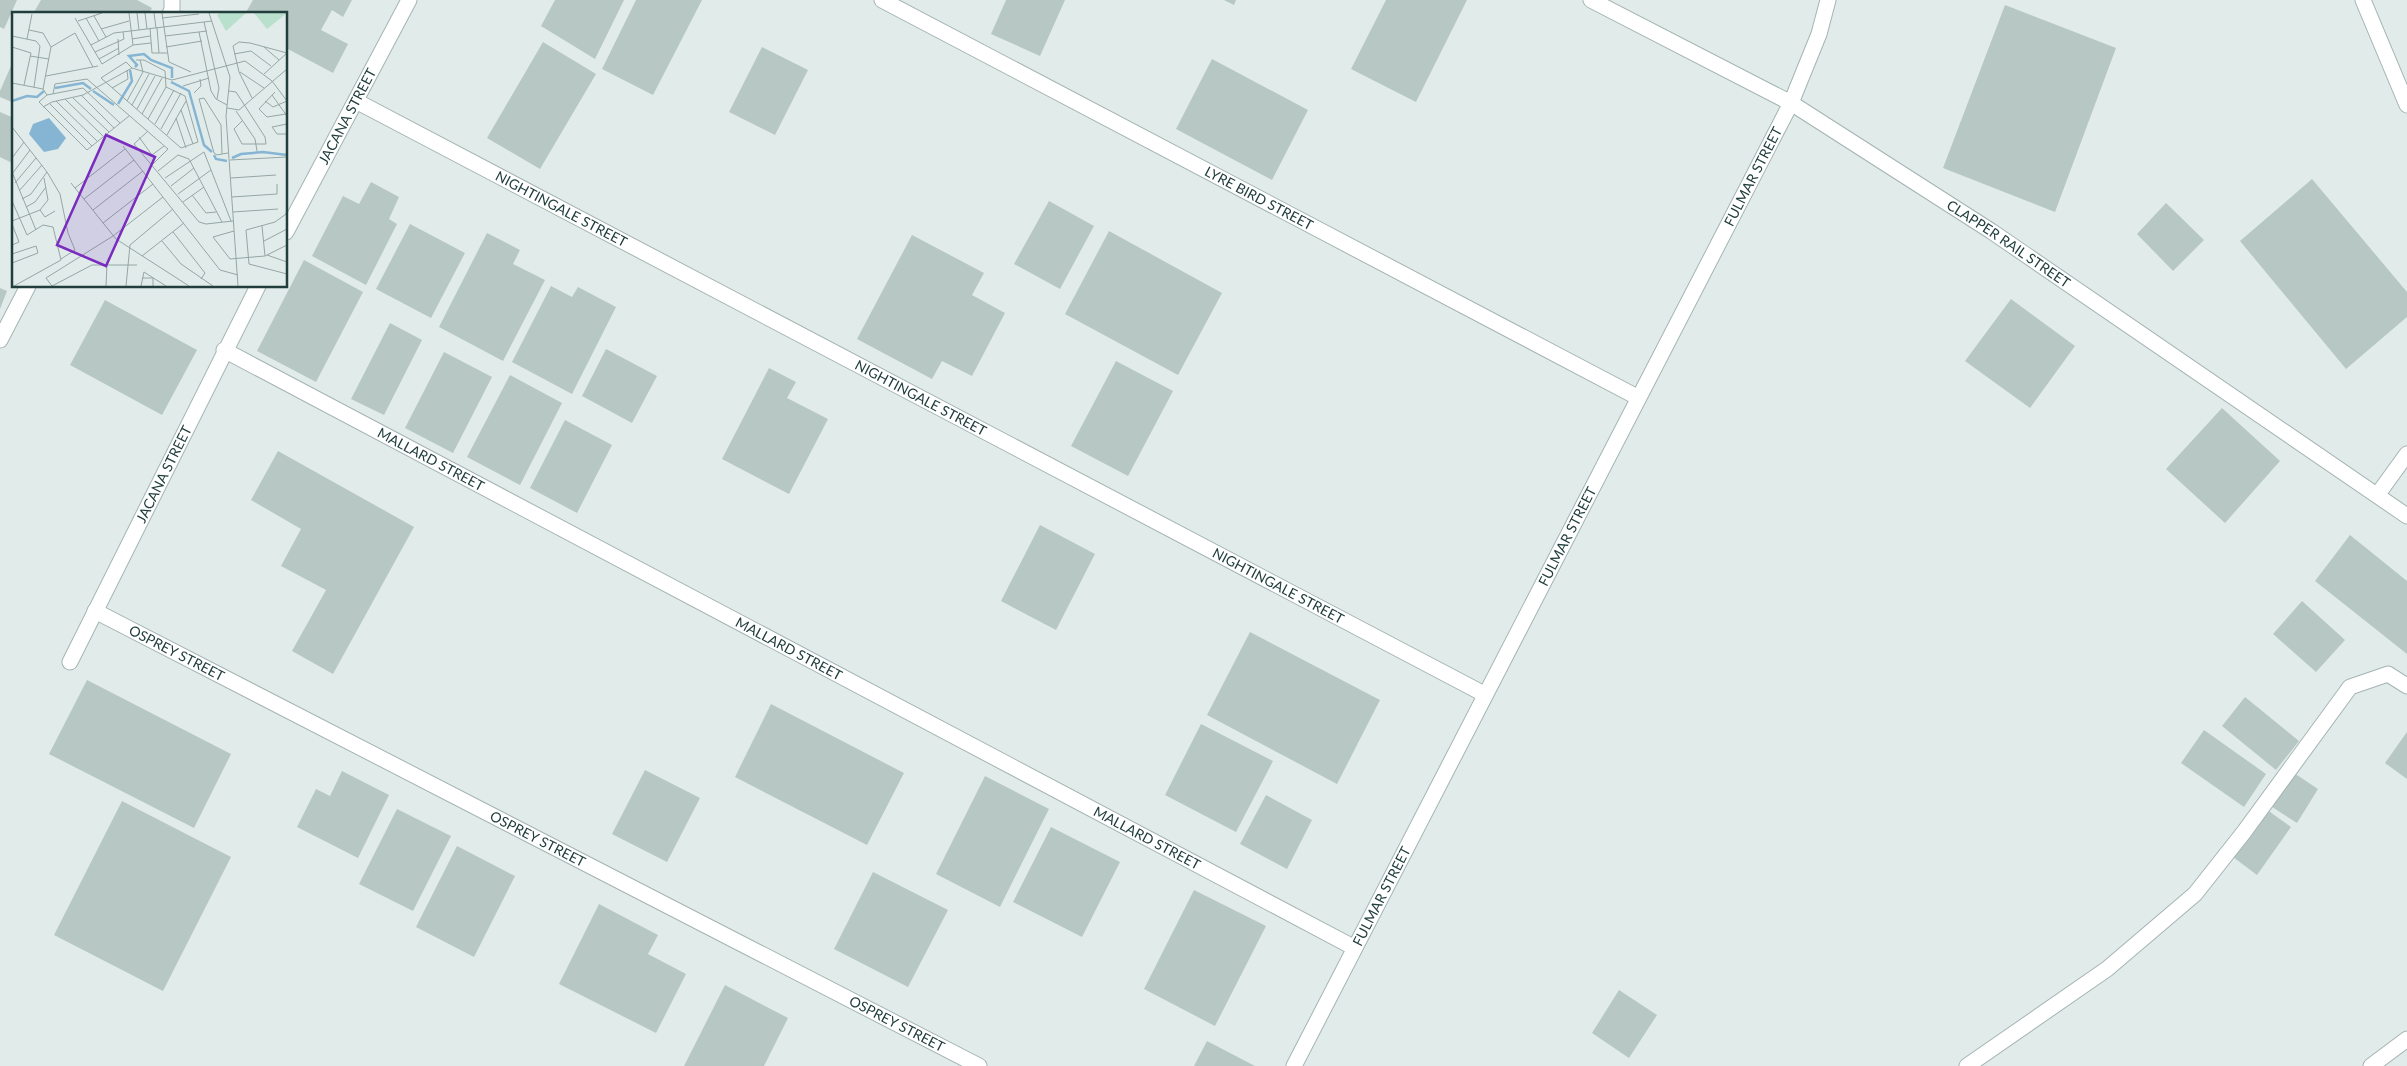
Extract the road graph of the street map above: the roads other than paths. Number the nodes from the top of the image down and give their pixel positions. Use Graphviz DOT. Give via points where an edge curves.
graph roads {
  1 [pos="410,0"];
  2 [pos="882,0"];
  3 [pos="1591,0"];
  4 [pos="1828,0"];
  5 [pos="2363,0"];
  6 [pos="356,101"];
  7 [pos="1791,103"];
  8 [pos="2407,105"];
  9 [pos="288,228"];
  10 [pos="27,288"];
  11 [pos="257,288"];
  12 [pos="0,340"];
  13 [pos="224,350"];
  14 [pos="1637,397"];
  15 [pos="2407,454"];
  16 [pos="2378,494"];
  17 [pos="2407,516"];
  18 [pos="94,611"];
  19 [pos="70,662"];
  20 [pos="2407,686"];
  21 [pos="1484,694"];
  22 [pos="1353,947"];
  23 [pos="2407,1039"];
  24 [pos="979,1066"];
  25 [pos="1294,1066"];
  26 [pos="1967,1066"];
  27 [pos="2372,1066"];
  1 -- 6 [label="street, JACANA STREET"];
  2 -- 14 [label="street, LYRE BIRD STREET"];
  3 -- 7 [label="street, CLAPPER RAIL STREET"];
  4 -- 7 [label="street, FULMAR STREET" via="1819,34"];
  5 -- 8 [label="street"];
  6 -- 9 [label="street, JACANA STREET"];
  6 -- 21 [label="street, NIGHTINGALE STREET"];
  7 -- 14 [label="street, FULMAR STREET"];
  7 -- 16 [label="street, CLAPPER RAIL STREET" via="1991,231"];
  10 -- 12 [label="street"];
  11 -- 13 [label="street, JACANA STREET"];
  13 -- 18 [label="street, JACANA STREET"];
  13 -- 22 [label="street, MALLARD STREET"];
  14 -- 21 [label="street, FULMAR STREET"];
  15 -- 16 [label="street"];
  16 -- 17 [label="street, CLAPPER RAIL STREET"];
  18 -- 19 [label="street, JACANA STREET"];
  18 -- 24 [label="street, OSPREY STREET"];
  20 -- 26 [label="street" via="2388,674 2350,688 2195,894 2107,969"];
  21 -- 22 [label="street, FULMAR STREET"];
  22 -- 25 [label="street, FULMAR STREET"];
  23 -- 27 [label="street"];
}
